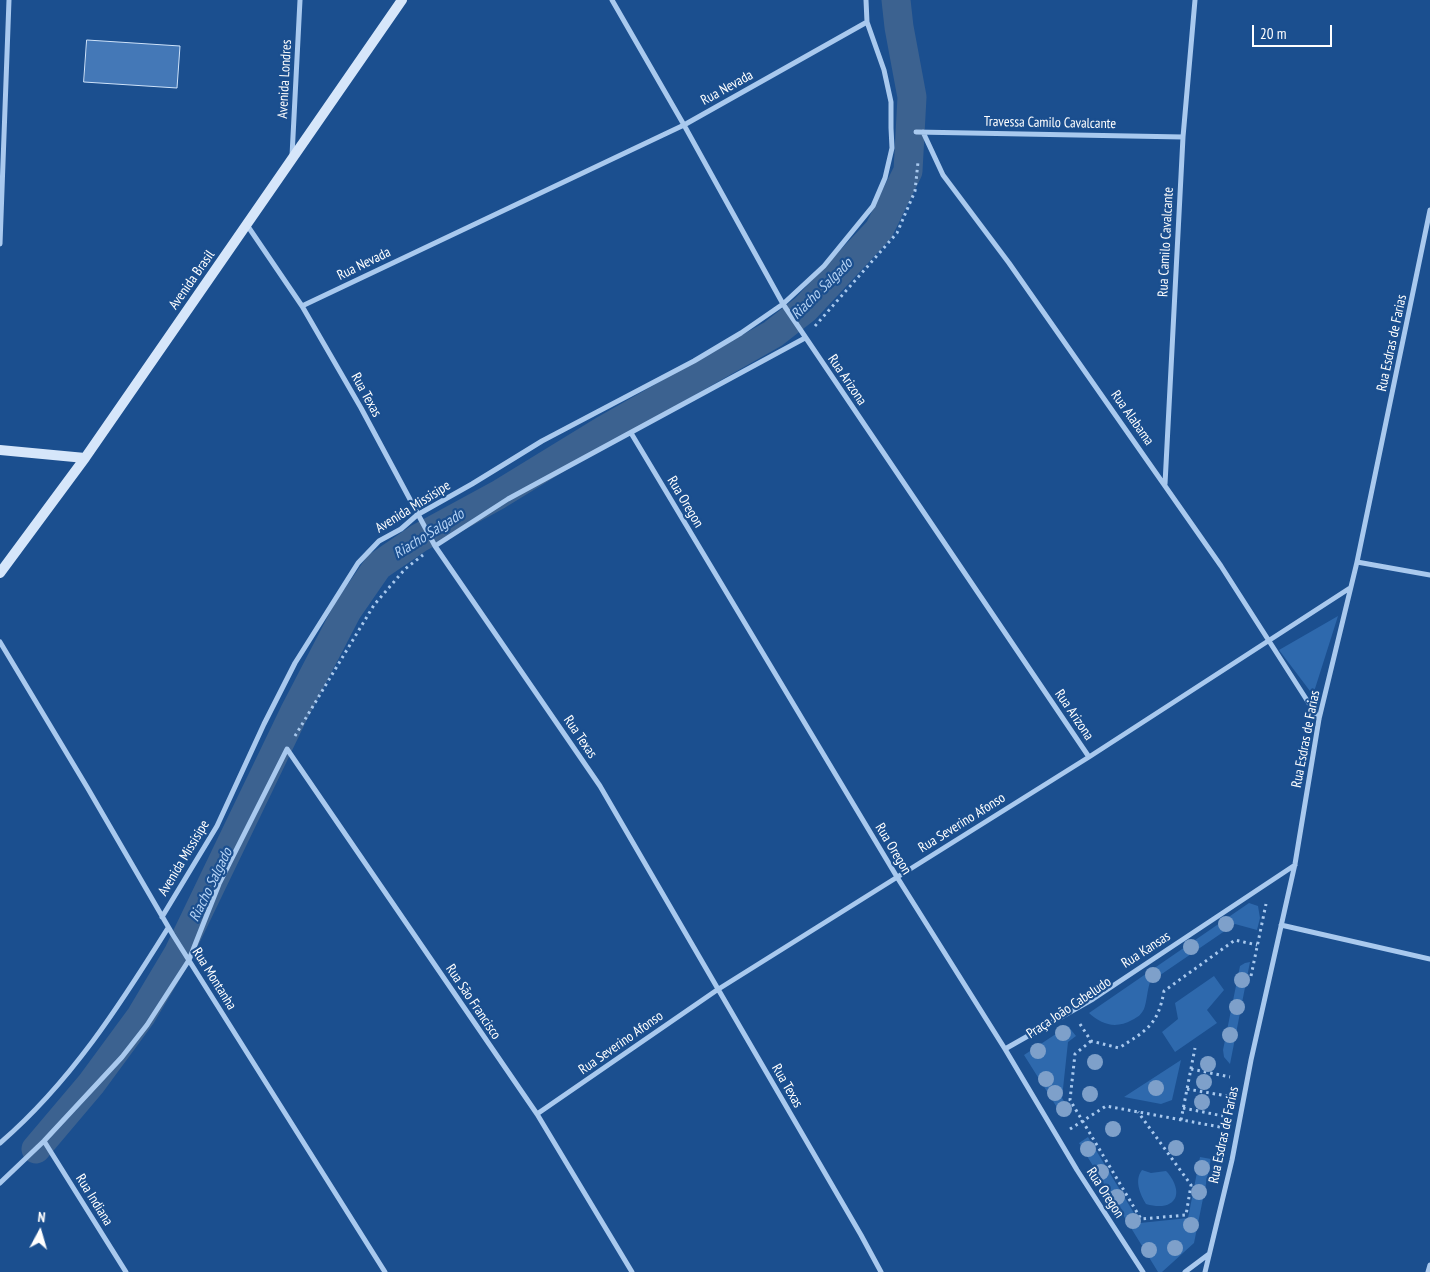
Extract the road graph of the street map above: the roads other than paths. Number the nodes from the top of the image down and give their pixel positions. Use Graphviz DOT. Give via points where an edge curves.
graph roads {
  1 [pos="9,0"];
  2 [pos="300,0"];
  3 [pos="402,0"];
  4 [pos="612,0"];
  5 [pos="866,0"];
  6 [pos="1195,0"];
  7 [pos="867,22"];
  8 [pos="684,125"];
  9 [pos="916,132"];
  10 [pos="923,132"];
  11 [pos="1183,137"];
  12 [pos="292,159"];
  13 [pos="1430,210"];
  14 [pos="246,225"];
  15 [pos="0,244"];
  16 [pos="302,306"];
  17 [pos="785,307"];
  18 [pos="805,338"];
  19 [pos="631,433"];
  20 [pos="0,450"];
  21 [pos="85,458"];
  22 [pos="1165,485"];
  23 [pos="417,515"];
  24 [pos="434,544"];
  25 [pos="1357,562"];
  26 [pos="0,573"];
  27 [pos="1430,575"];
  28 [pos="1351,587"];
  29 [pos="1268,641"];
  30 [pos="0,642"];
  31 [pos="1319,719"];
  32 [pos="1089,757"];
  33 [pos="1296,864"];
  34 [pos="896,876"];
  35 [pos="162,917"];
  36 [pos="1281,925"];
  37 [pos="168,928"];
  38 [pos="1430,959"];
  39 [pos="189,960"];
  40 [pos="717,990"];
  41 [pos="1004,1050"];
  42 [pos="537,1114"];
  43 [pos="44,1141"];
  44 [pos="0,1143"];
  45 [pos="0,1183"];
  46 [pos="1209,1254"];
  47 [pos="1430,1265"];
  48 [pos="126,1272"];
  49 [pos="385,1272"];
  50 [pos="632,1272"];
  51 [pos="881,1272"];
  52 [pos="1143,1272"];
  53 [pos="1185,1272"];
  54 [pos="1205,1272"];
  55 [pos="1428,1272"];
  1 -- 15 [label="street"];
  2 -- 12 [label="street, Avenida Londres"];
  3 -- 12 [label="street, Avenida Brasil"];
  4 -- 8 [label="street, Rua Arizona"];
  5 -- 7 [label="street"];
  6 -- 11 [label="street, Rua Camilo Cavalcante"];
  7 -- 8 [label="street, Rua Nevada"];
  7 -- 17 [label="street" via="884,70 890,102 892,148 885,178 873,206"];
  8 -- 16 [label="street, Rua Nevada"];
  8 -- 17 [label="street, Rua Arizona"];
  9 -- 10 [label="street, Travessa Camilo Cavalcante"];
  10 -- 11 [label="street, Travessa Camilo Cavalcante"];
  10 -- 22 [label="street, Rua Alabama" via="944,175"];
  11 -- 22 [label="street, Rua Camilo Cavalcante"];
  12 -- 14 [label="street, Avenida Brasil"];
  13 -- 25 [label="street, Rua Esdras de Farias"];
  14 -- 16 [label="street, Rua Texas"];
  14 -- 21 [label="street, Avenida Brasil"];
  16 -- 23 [label="street, Rua Texas" via="361,408"];
  17 -- 18 [label="street, Rua Arizona"];
  17 -- 23 [label="street, Avenida Missisipe" via="694,361 542,440"];
  18 -- 19 [label="street"];
  18 -- 32 [label="street, Rua Arizona"];
  19 -- 24 [label="street" via="508,499"];
  19 -- 34 [label="street, Rua Oregon"];
  20 -- 21 [label="street"];
  21 -- 26 [label="street, Avenida Brasil"];
  22 -- 29 [label="street, Rua Alabama"];
  23 -- 24 [label="street, Rua Texas"];
  23 -- 35 [label="street, Avenida Missisipe" via="401,529 379,541 358,563 295,663 217,826"];
  24 -- 40 [label="street, Rua Texas" via="600,786"];
  25 -- 27 [label="street"];
  25 -- 28 [label="street, Rua Esdras de Farias"];
  28 -- 29 [label="street, Rua Severino Afonso"];
  28 -- 31 [label="street, Rua Esdras de Farias"];
  29 -- 31 [label="street, Rua Alabama"];
  29 -- 32 [label="street, Rua Severino Afonso"];
  30 -- 35 [label="street, Rua Montanha"];
  31 -- 33 [label="street, Rua Esdras de Farias"];
  32 -- 34 [label="street, Rua Severino Afonso"];
  33 -- 36 [label="street, Rua Esdras de Farias"];
  33 -- 41 [label="street, Rua Kansas" via="1093,999"];
  34 -- 40 [label="street, Rua Severino Afonso"];
  34 -- 41 [label="street, Rua Oregon"];
  35 -- 37 [label="street, Rua Montanha"];
  36 -- 38 [label="street"];
  36 -- 46 [label="street, Rua Esdras de Farias"];
  37 -- 39 [label="street, Rua Montanha"];
  37 -- 44 [label="street" via="86,1051 51,1093"];
  39 -- 42 [label="street, Rua São Francisco" via="220,884 287,749"];
  39 -- 43 [label="street" via="122,1057"];
  39 -- 49 [label="street, Rua Montanha"];
  40 -- 42 [label="street, Rua Severino Afonso"];
  40 -- 51 [label="street, Rua Texas"];
  41 -- 52 [label="street, Rua Oregon"];
  42 -- 50 [label="street, Rua São Francisco"];
  43 -- 45 [label="street"];
  43 -- 48 [label="street, Rua Indiana"];
  46 -- 53 [label="street"];
  46 -- 54 [label="street, Rua Esdras de Farias"];
  47 -- 55 [label="street"];
}
